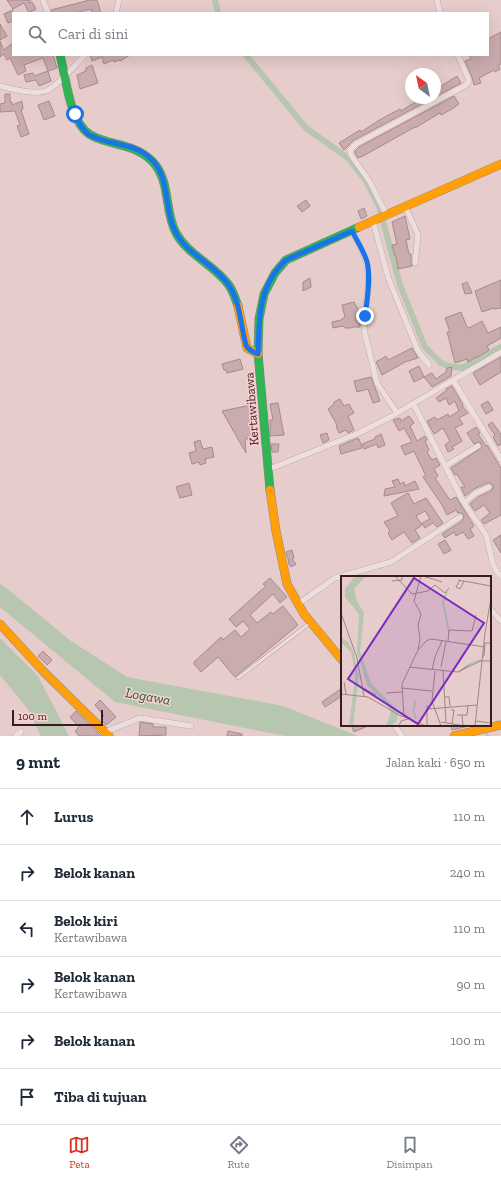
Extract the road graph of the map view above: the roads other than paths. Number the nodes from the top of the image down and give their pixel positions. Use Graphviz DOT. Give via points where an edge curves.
graph roads {
  1 [pos="43,0"];
  2 [pos="118,0"];
  3 [pos="437,0"];
  4 [pos="48,12"];
  5 [pos="116,12"];
  6 [pos="440,12"];
  7 [pos="60,56"];
  8 [pos="83,56"];
  9 [pos="458,56"];
  10 [pos="65,71"];
  11 [pos="0,86"];
  12 [pos="501,164"];
  13 [pos="406,208"];
  14 [pos="386,217"];
  15 [pos="375,221"];
  16 [pos="353,230"];
  17 [pos="415,263"];
  18 [pos="501,352"];
  19 [pos="258,354"];
  20 [pos="429,365"];
  21 [pos="452,380"];
  22 [pos="413,403"];
  23 [pos="397,413"];
  24 [pos="478,446"];
  25 [pos="501,459"];
  26 [pos="445,466"];
  27 [pos="267,470"];
  28 [pos="489,487"];
  29 [pos="464,503"];
  30 [pos="460,518"];
  31 [pos="343,576"];
  32 [pos="501,576"];
  33 [pos="341,577"];
  34 [pos="298,604"];
  35 [pos="491,610"];
  36 [pos="501,621"];
  37 [pos="312,622"];
  38 [pos="0,624"];
  39 [pos="341,659"];
  40 [pos="238,678"];
  41 [pos="501,725"];
  42 [pos="191,726"];
  43 [pos="395,726"];
  44 [pos="107,734"];
  45 [pos="402,736"];
  46 [pos="454,736"];
  1 -- 4 [label="street"];
  2 -- 5 [label="street"];
  3 -- 6 [label="street"];
  7 -- 10 [label="main road"];
  8 -- 10 [label="street"];
  9 -- 14 [label="street" via="468,78 466,86 356,144 350,150 370,182"];
  10 -- 11 [label="street" via="52,87 45,91 34,92"];
  10 -- 19 [label="main road" via="75,114 82,128 88,134 144,153 154,162 165,185 169,216 175,232 183,244 214,269 228,285 239,309 247,348"];
  12 -- 13 [label="main road, Kertawibawa"];
  13 -- 14 [label="main road, Kertawibawa"];
  13 -- 17 [label="street" via="418,235"];
  14 -- 15 [label="main road, Kertawibawa"];
  15 -- 16 [label="main road, Kertawibawa"];
  15 -- 20 [label="street" via="388,277 418,351"];
  16 -- 19 [label="main road, Kertawibawa" via="286,260 276,270 267,285 262,305"];
  16 -- 23 [label="street" via="368,270 365,334 378,383"];
  18 -- 21 [label="street"];
  19 -- 27 [label="main road, Kertawibawa"];
  21 -- 22 [label="street"];
  21 -- 25 [label="street"];
  22 -- 23 [label="street"];
  22 -- 26 [label="street"];
  23 -- 27 [label="street" via="349,438"];
  24 -- 26 [label="street"];
  26 -- 29 [label="street"];
  27 -- 34 [label="main road, Kertawibawa" via="284,570"];
  28 -- 29 [label="street"];
  29 -- 32 [label="street" via="486,534 493,564"];
  30 -- 31 [label="street" via="391,562"];
  33 -- 34 [label="street"];
  34 -- 37 [label="main road, Kertawibawa"];
  35 -- 36 [label="street"];
  37 -- 39 [label="main road, Kertawibawa"];
  37 -- 40 [label="lane"];
  38 -- 44 [label="main road"];
  41 -- 46 [label="main road"];
  42 -- 44 [label="street" via="140,718"];
  43 -- 45 [label="street"];
}
